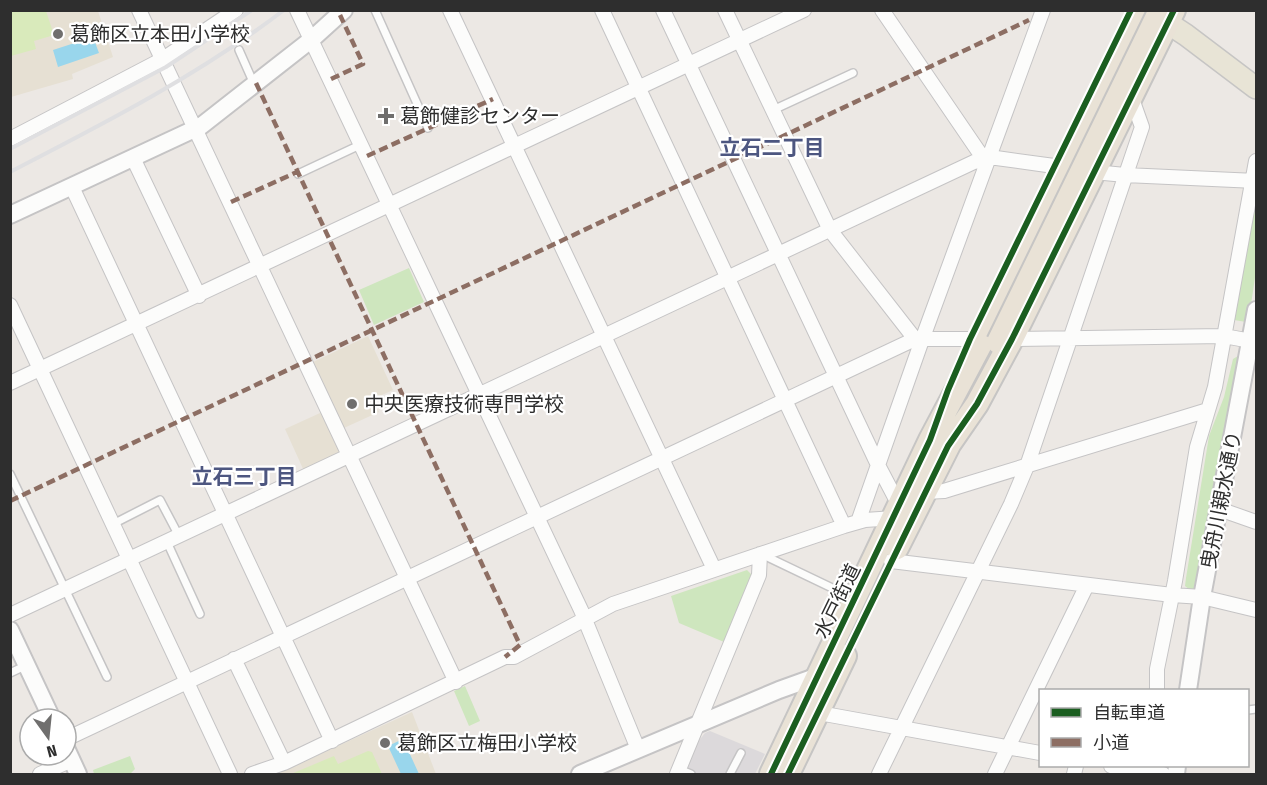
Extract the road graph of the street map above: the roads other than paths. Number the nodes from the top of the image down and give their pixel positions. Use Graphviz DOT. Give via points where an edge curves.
graph roads {
  1 [pos="236,10"];
  2 [pos="297,10"];
  3 [pos="344,10"];
  4 [pos="375,10"];
  5 [pos="450,10"];
  6 [pos="602,10"];
  7 [pos="663,10"];
  8 [pos="725,10"];
  9 [pos="804,10"];
  10 [pos="882,10"];
  11 [pos="1043,10"];
  12 [pos="1131,10"];
  13 [pos="1147,10"];
  14 [pos="144,12"];
  15 [pos="1168,14"];
  16 [pos="312,39"];
  17 [pos="740,41"];
  18 [pos="239,50"];
  19 [pos="163,59"];
  20 [pos="689,64"];
  21 [pos="853,73"];
  22 [pos="254,84"];
  23 [pos="639,88"];
  24 [pos="1257,88"];
  25 [pos="1131,96"];
  26 [pos="773,110"];
  27 [pos="195,128"];
  28 [pos="428,128"];
  29 [pos="10,139"];
  30 [pos="362,144"];
  31 [pos="515,146"];
  32 [pos="133,158"];
  33 [pos="986,158"];
  34 [pos="1257,161"];
  35 [pos="1054,166"];
  36 [pos="1094,171"];
  37 [pos="298,174"];
  38 [pos="1125,175"];
  39 [pos="1254,181"];
  40 [pos="72,187"];
  41 [pos="390,205"];
  42 [pos="10,215"];
  43 [pos="830,230"];
  44 [pos="778,254"];
  45 [pos="261,266"];
  46 [pos="728,277"];
  47 [pos="199,296"];
  48 [pos="10,305"];
  49 [pos="1257,310"];
  50 [pos="136,324"];
  51 [pos="603,336"];
  52 [pos="1224,336"];
  53 [pos="1070,338"];
  54 [pos="1253,339"];
  55 [pos="918,340"];
  56 [pos="991,340"];
  57 [pos="41,369"];
  58 [pos="837,377"];
  59 [pos="10,383"];
  60 [pos="480,394"];
  61 [pos="786,401"];
  62 [pos="1208,410"];
  63 [pos="939,443"];
  64 [pos="350,456"];
  65 [pos="662,460"];
  66 [pos="879,466"];
  67 [pos="1027,466"];
  68 [pos="10,474"];
  69 [pos="925,492"];
  70 [pos="1219,509"];
  71 [pos="897,512"];
  72 [pos="226,514"];
  73 [pos="538,518"];
  74 [pos="858,522"];
  75 [pos="1257,522"];
  76 [pos="113,524"];
  77 [pos="844,526"];
  78 [pos="173,539"];
  79 [pos="760,554"];
  80 [pos="130,559"];
  81 [pos="891,561"];
  82 [pos="714,569"];
  83 [pos="978,571"];
  84 [pos="408,579"];
  85 [pos="1087,585"];
  86 [pos="66,590"];
  87 [pos="1172,595"];
  88 [pos="1202,597"];
  89 [pos="856,599"];
  90 [pos="1257,610"];
  91 [pos="200,614"];
  92 [pos="10,615"];
  93 [pos="584,619"];
  94 [pos="10,630"];
  95 [pos="282,636"];
  96 [pos="234,659"];
  97 [pos="27,665"];
  98 [pos="10,673"];
  99 [pos="106,676"];
  100 [pos="186,682"];
  101 [pos="456,682"];
  102 [pos="1157,689"];
  103 [pos="1188,689"];
  104 [pos="822,690"];
  105 [pos="46,707"];
  106 [pos="698,724"];
  107 [pos="902,727"];
  108 [pos="78,733"];
  109 [pos="332,741"];
  110 [pos="1008,747"];
  111 [pos="638,749"];
  112 [pos="741,753"];
  113 [pos="1039,753"];
  114 [pos="284,763"];
  115 [pos="57,767"];
  116 [pos="1123,767"];
  117 [pos="1148,771"];
  118 [pos="683,773"];
  119 [pos="40,774"];
  120 [pos="230,774"];
  121 [pos="252,774"];
  122 [pos="580,774"];
  123 [pos="730,774"];
  124 [pos="771,774"];
  125 [pos="788,774"];
  126 [pos="879,774"];
  127 [pos="995,774"];
  128 [pos="1163,774"];
  1 -- 19 [label="street"];
  2 -- 16 [label="street"];
  3 -- 16 [label="street"];
  4 -- 28 [label="lane"];
  5 -- 31 [label="street"];
  6 -- 23 [label="street"];
  7 -- 20 [label="street"];
  8 -- 17 [label="street"];
  9 -- 17 [label="street"];
  10 -- 33 [label="street"];
  11 -- 33 [label="street"];
  12 -- 35 [label="highway"];
  13 -- 15 [label="main road"];
  13 -- 56 [label="highway, 水戸街道"];
  14 -- 19 [label="street"];
  15 -- 24 [label="main road"];
  15 -- 25 [label="highway"];
  15 -- 56 [label="highway, 水戸街道, bridge"];
  16 -- 22 [label="street"];
  16 -- 30 [label="street"];
  17 -- 20 [label="street"];
  17 -- 26 [label="street"];
  18 -- 22 [label="lane"];
  19 -- 27 [label="street"];
  19 -- 29 [label="street"];
  20 -- 23 [label="street"];
  20 -- 44 [label="street"];
  21 -- 26 [label="lane"];
  22 -- 27 [label="street"];
  23 -- 31 [label="street"];
  23 -- 46 [label="street"];
  25 -- 36 [label="highway"];
  25 -- 38 [label="street" via="1142,128"];
  26 -- 43 [label="street"];
  27 -- 32 [label="street"];
  27 -- 45 [label="street"];
  30 -- 37 [label="lane"];
  30 -- 41 [label="street"];
  31 -- 41 [label="street"];
  31 -- 51 [label="street"];
  32 -- 40 [label="street"];
  32 -- 47 [label="street"];
  33 -- 35 [label="street"];
  33 -- 43 [label="street"];
  33 -- 55 [label="street"];
  34 -- 39 [label="street"];
  35 -- 56 [label="highway"];
  36 -- 38 [label="street"];
  36 -- 56 [label="highway"];
  38 -- 39 [label="street"];
  38 -- 53 [label="street"];
  39 -- 52 [label="street"];
  40 -- 42 [label="street"];
  40 -- 50 [label="street"];
  41 -- 45 [label="street"];
  41 -- 60 [label="street"];
  43 -- 44 [label="street"];
  43 -- 55 [label="street"];
  44 -- 46 [label="street"];
  44 -- 58 [label="street"];
  45 -- 47 [label="street"];
  45 -- 64 [label="street"];
  46 -- 51 [label="street"];
  46 -- 61 [label="street"];
  47 -- 50 [label="street"];
  48 -- 57 [label="street"];
  49 -- 54 [label="street, 曳舟川親水通り"];
  50 -- 57 [label="street"];
  50 -- 72 [label="street"];
  51 -- 60 [label="street"];
  51 -- 65 [label="street"];
  52 -- 53 [label="street"];
  52 -- 54 [label="street"];
  52 -- 62 [label="street"];
  53 -- 56 [label="street"];
  53 -- 67 [label="street"];
  54 -- 70 [label="street, 曳舟川親水通り"];
  55 -- 56 [label="street"];
  55 -- 58 [label="street"];
  55 -- 66 [label="street"];
  56 -- 63 [label="highway, 水戸街道"];
  57 -- 59 [label="street"];
  57 -- 76 [label="street"];
  58 -- 61 [label="street"];
  58 -- 66 [label="street"];
  60 -- 64 [label="street"];
  60 -- 73 [label="street"];
  61 -- 65 [label="street"];
  61 -- 77 [label="street"];
  62 -- 67 [label="street"];
  62 -- 87 [label="street" via="1197,447"];
  63 -- 69 [label="highway, 水戸街道"];
  63 -- 71 [label="highway, 水戸街道"];
  64 -- 72 [label="street"];
  64 -- 84 [label="street"];
  65 -- 73 [label="street"];
  65 -- 82 [label="street"];
  66 -- 71 [label="street"];
  66 -- 74 [label="street"];
  67 -- 69 [label="street" via="938,493"];
  67 -- 83 [label="street"];
  68 -- 86 [label="lane"];
  69 -- 81 [label="highway, 水戸街道"];
  70 -- 75 [label="street"];
  70 -- 88 [label="street, 曳舟川親水通り"];
  71 -- 74 [label="street"];
  71 -- 89 [label="highway, 水戸街道"];
  72 -- 78 [label="street"];
  72 -- 95 [label="street"];
  73 -- 84 [label="street"];
  73 -- 93 [label="street"];
  74 -- 77 [label="street"];
  76 -- 78 [label="lane" via="160,500"];
  76 -- 80 [label="street"];
  77 -- 79 [label="street"];
  78 -- 80 [label="street"];
  78 -- 91 [label="lane"];
  79 -- 82 [label="street"];
  79 -- 89 [label="lane"];
  79 -- 106 [label="street" via="759,574"];
  80 -- 86 [label="street"];
  80 -- 100 [label="street"];
  81 -- 83 [label="street"];
  81 -- 104 [label="highway, 水戸街道"];
  82 -- 93 [label="street" via="613,604"];
  83 -- 85 [label="street"];
  83 -- 107 [label="street"];
  84 -- 95 [label="street"];
  84 -- 101 [label="street"];
  85 -- 87 [label="street"];
  85 -- 110 [label="street"];
  86 -- 92 [label="street"];
  86 -- 99 [label="lane"];
  87 -- 88 [label="street"];
  87 -- 102 [label="street" via="1157,669"];
  88 -- 90 [label="street"];
  88 -- 103 [label="street, 曳舟川親水通り"];
  89 -- 104 [label="highway, 水戸街道"];
  93 -- 101 [label="street" via="514,657 505,657"];
  93 -- 111 [label="street"];
  94 -- 97 [label="street"];
  95 -- 96 [label="street"];
  95 -- 109 [label="street"];
  96 -- 100 [label="street"];
  96 -- 114 [label="street"];
  97 -- 98 [label="lane"];
  97 -- 105 [label="street"];
  100 -- 108 [label="street"];
  100 -- 120 [label="street"];
  101 -- 109 [label="street"];
  104 -- 106 [label="street" via="779,690"];
  104 -- 107 [label="street"];
  104 -- 124 [label="highway, 水戸街道"];
  104 -- 125 [label="highway, 水戸街道"];
  106 -- 111 [label="street"];
  106 -- 118 [label="street"];
  107 -- 110 [label="street"];
  107 -- 126 [label="street"];
  109 -- 114 [label="street"];
  110 -- 113 [label="street"];
  110 -- 127 [label="street"];
  111 -- 122 [label="street"];
  112 -- 123 [label="lane"];
  114 -- 121 [label="street"];
  115 -- 119 [label="street"];
  116 -- 117 [label="street"];
  117 -- 128 [label="street"];
}
